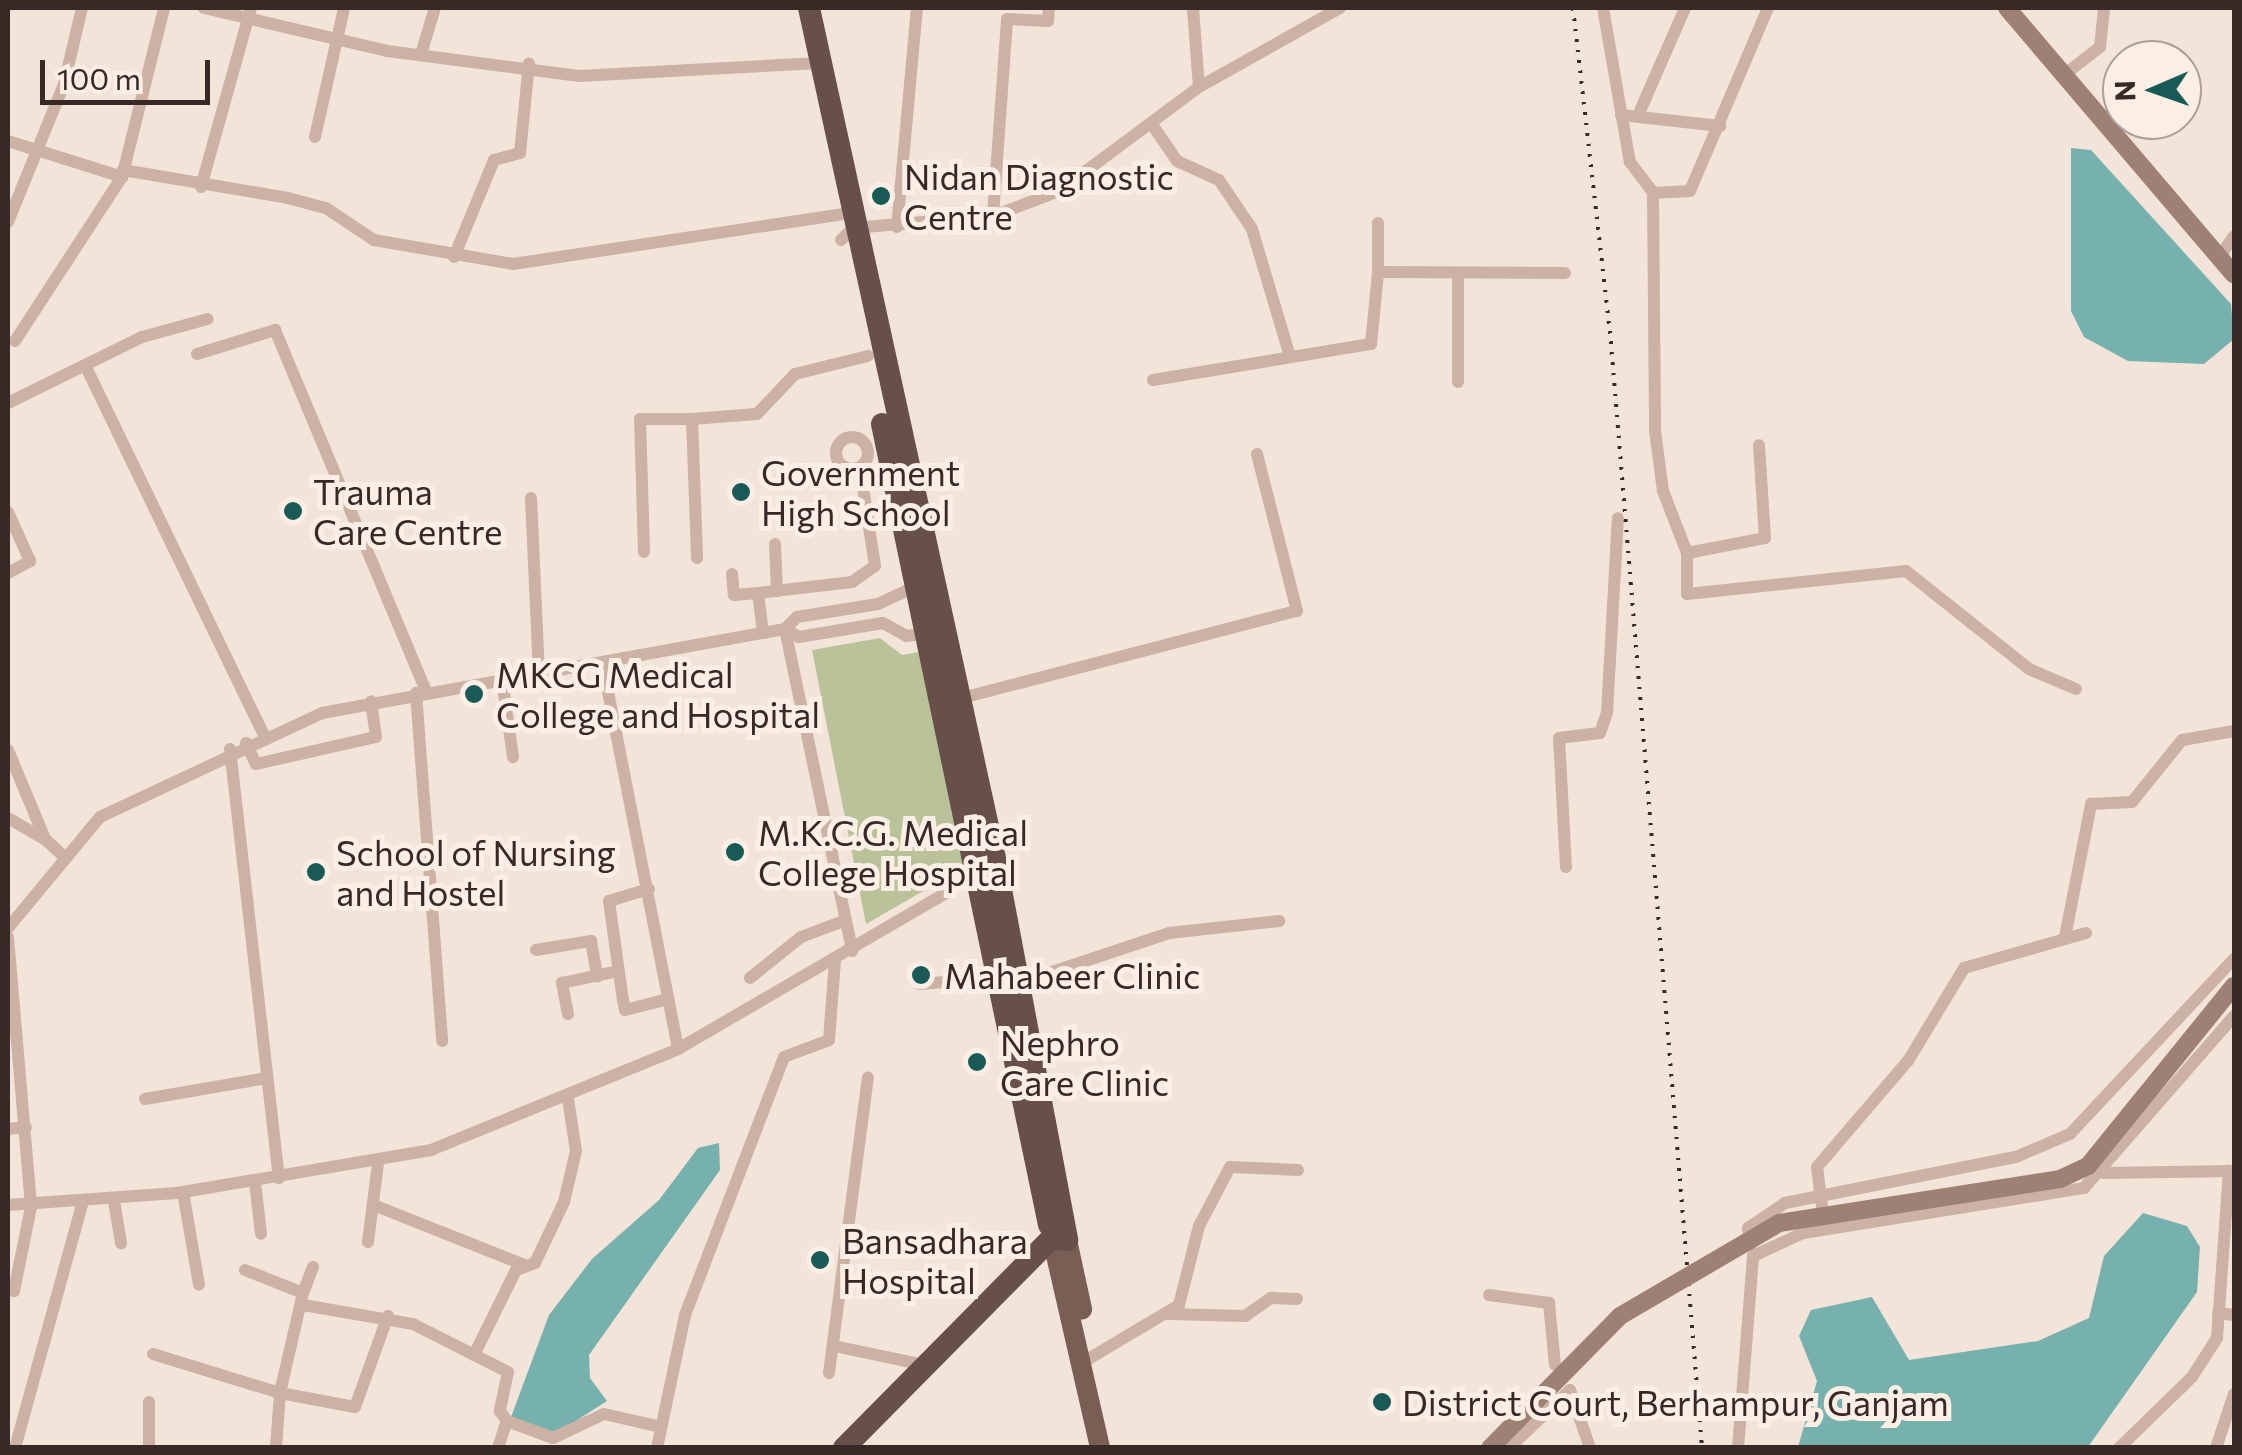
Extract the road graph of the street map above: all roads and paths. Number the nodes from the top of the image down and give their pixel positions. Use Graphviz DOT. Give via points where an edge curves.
graph roads {
  1 [pos="82,8"];
  2 [pos="164,8"];
  3 [pos="204,8"];
  4 [pos="344,8"];
  5 [pos="435,8"];
  6 [pos="793,8"];
  7 [pos="809,8"];
  8 [pos="917,8"];
  9 [pos="1049,8"];
  10 [pos="1194,8"];
  11 [pos="1340,8"];
  12 [pos="1602,8"];
  13 [pos="1685,8"];
  14 [pos="1768,8"];
  15 [pos="2007,8"];
  16 [pos="2104,8"];
  17 [pos="249,14"];
  18 [pos="340,40"];
  19 [pos="421,54"];
  20 [pos="529,63"];
  21 [pos="812,65"];
  22 [pos="2064,76"];
  23 [pos="1199,88"];
  24 [pos="1640,111"];
  25 [pos="1621,116"];
  26 [pos="1151,123"];
  27 [pos="1720,126"];
  28 [pos="315,137"];
  29 [pos="8,142"];
  30 [pos="38,150"];
  31 [pos="122,173"];
  32 [pos="201,187"];
  33 [pos="1653,194"];
  34 [pos="992,216"];
  35 [pos="8,222"];
  36 [pos="845,224"];
  37 [pos="1378,224"];
  38 [pos="897,226"];
  39 [pos="2234,236"];
  40 [pos="2220,256"];
  41 [pos="454,257"];
  42 [pos="1378,272"];
  43 [pos="1566,272"];
  44 [pos="1458,274"];
  45 [pos="2234,275"];
  46 [pos="208,319"];
  47 [pos="15,341"];
  48 [pos="1289,353"];
  49 [pos="197,354"];
  50 [pos="868,356"];
  51 [pos="86,367"];
  52 [pos="1153,380"];
  53 [pos="1458,382"];
  54 [pos="8,403"];
  55 [pos="692,419"];
  56 [pos="1759,445"];
  57 [pos="1257,454"];
  58 [pos="860,468"];
  59 [pos="532,498"];
  60 [pos="8,512"];
  61 [pos="1618,518"];
  62 [pos="775,544"];
  63 [pos="644,552"];
  64 [pos="1687,554"];
  65 [pos="696,558"];
  66 [pos="8,573"];
  67 [pos="732,574"];
  68 [pos="927,583"];
  69 [pos="777,591"];
  70 [pos="758,593"];
  71 [pos="785,629"];
  72 [pos="938,632"];
  73 [pos="763,633"];
  74 [pos="603,666"];
  75 [pos="539,673"];
  76 [pos="502,679"];
  77 [pos="2076,689"];
  78 [pos="421,692"];
  79 [pos="962,698"];
  80 [pos="371,701"];
  81 [pos="2234,731"];
  82 [pos="264,736"];
  83 [pos="246,743"];
  84 [pos="8,750"];
  85 [pos="230,750"];
  86 [pos="512,758"];
  87 [pos="8,818"];
  88 [pos="45,840"];
  89 [pos="61,854"];
  90 [pos="1566,867"];
  91 [pos="987,869"];
  92 [pos="650,889"];
  93 [pos="950,891"];
  94 [pos="846,920"];
  95 [pos="1280,921"];
  96 [pos="8,928"];
  97 [pos="2086,933"];
  98 [pos="8,936"];
  99 [pos="2065,937"];
  100 [pos="536,950"];
  101 [pos="852,951"];
  102 [pos="615,953"];
  103 [pos="593,956"];
  104 [pos="2234,959"];
  105 [pos="835,961"];
  106 [pos="618,971"];
  107 [pos="596,976"];
  108 [pos="750,978"];
  109 [pos="1008,978"];
  110 [pos="920,984"];
  111 [pos="2234,986"];
  112 [pos="668,999"];
  113 [pos="568,1014"];
  114 [pos="2234,1016"];
  115 [pos="442,1041"];
  116 [pos="678,1050"];
  117 [pos="266,1078"];
  118 [pos="868,1078"];
  119 [pos="145,1099"];
  120 [pos="568,1099"];
  121 [pos="26,1127"];
  122 [pos="8,1129"];
  123 [pos="378,1163"];
  124 [pos="1298,1170"];
  125 [pos="2232,1170"];
  126 [pos="2102,1173"];
  127 [pos="279,1178"];
  128 [pos="254,1182"];
  129 [pos="183,1192"];
  130 [pos="1818,1193"];
  131 [pos="114,1201"];
  132 [pos="8,1205"];
  133 [pos="82,1205"];
  134 [pos="376,1206"];
  135 [pos="31,1207"];
  136 [pos="1826,1230"];
  137 [pos="261,1234"];
  138 [pos="1060,1239"];
  139 [pos="368,1242"];
  140 [pos="121,1243"];
  141 [pos="1754,1256"];
  142 [pos="527,1266"];
  143 [pos="312,1267"];
  144 [pos="244,1270"];
  145 [pos="199,1285"];
  146 [pos="14,1292"];
  147 [pos="1489,1295"];
  148 [pos="303,1299"];
  149 [pos="1297,1299"];
  150 [pos="2218,1313"];
  151 [pos="1169,1314"];
  152 [pos="2234,1314"];
  153 [pos="388,1316"];
  154 [pos="834,1346"];
  155 [pos="153,1354"];
  156 [pos="474,1355"];
  157 [pos="1086,1361"];
  158 [pos="925,1365"];
  159 [pos="1554,1365"];
  160 [pos="829,1373"];
  161 [pos="280,1392"];
  162 [pos="2234,1394"];
  163 [pos="149,1402"];
  164 [pos="507,1421"];
  165 [pos="661,1427"];
  166 [pos="15,1448"];
  167 [pos="149,1448"];
  168 [pos="276,1448"];
  169 [pos="498,1448"];
  170 [pos="657,1448"];
  171 [pos="844,1448"];
  172 [pos="1100,1448"];
  173 [pos="1113,1448"];
  174 [pos="1490,1448"];
  175 [pos="1510,1448"];
  176 [pos="1590,1448"];
  177 [pos="1738,1448"];
  178 [pos="2119,1448"];
  179 [pos="2216,1448"];
  1 -- 30 [label="street"];
  2 -- 31 [label="street"];
  3 -- 17 [label="street"];
  4 -- 18 [label="street"];
  5 -- 19 [label="street"];
  6 -- 21 [label="highway"];
  7 -- 21 [label="highway"];
  8 -- 38 [label="street"];
  9 -- 34 [label="street" via="1048,21 1006,19"];
  10 -- 23 [label="street"];
  11 -- 23 [label="street"];
  12 -- 25 [label="street"];
  13 -- 24 [label="street"];
  14 -- 27 [label="street"];
  15 -- 22 [label="main road"];
  16 -- 22 [label="street" via="2100,47"];
  17 -- 18 [label="street"];
  17 -- 32 [label="street"];
  18 -- 19 [label="street"];
  18 -- 28 [label="street"];
  19 -- 20 [label="street"];
  20 -- 21 [label="street" via="579,76"];
  20 -- 41 [label="street" via="520,153 494,160"];
  21 -- 36 [label="highway"];
  22 -- 40 [label="main road"];
  23 -- 26 [label="street"];
  24 -- 25 [label="street"];
  24 -- 27 [label="street"];
  25 -- 33 [label="street" via="1630,162"];
  26 -- 34 [label="street" via="1075,183"];
  26 -- 48 [label="street" via="1176,162 1219,180 1252,229"];
  27 -- 33 [label="street" via="1690,191"];
  29 -- 30 [label="street"];
  30 -- 31 [label="street"];
  30 -- 35 [label="street"];
  31 -- 32 [label="street"];
  31 -- 47 [label="street"];
  32 -- 41 [label="street" via="326,208 374,240"];
  33 -- 64 [label="street" via="1658,468"];
  34 -- 38 [label="street"];
  36 -- 38 [label="street"];
  36 -- 41 [label="street" via="513,264"];
  36 -- 50 [label="highway"];
  36 -- 68 [label="highway"];
  37 -- 42 [label="street"];
  39 -- 40 [label="street"];
  40 -- 45 [label="main road"];
  42 -- 44 [label="street"];
  42 -- 48 [label="street" via="1371,344"];
  43 -- 44 [label="street"];
  44 -- 53 [label="street"];
  46 -- 51 [label="street" via="142,337"];
  48 -- 52 [label="street"];
  49 -- 78 [label="street" via="275,330"];
  50 -- 55 [label="street" via="795,374 757,414"];
  50 -- 68 [label="highway"];
  51 -- 54 [label="street"];
  51 -- 82 [label="street"];
  55 -- 63 [label="street" via="640,419"];
  55 -- 65 [label="street"];
  56 -- 64 [label="street" via="1764,538"];
  57 -- 79 [label="street" via="1297,612"];
  58 -- 69 [label="street" via="875,566 852,582"];
  59 -- 75 [label="street"];
  60 -- 66 [label="street" via="30,561"];
  61 -- 90 [label="street" via="1607,713 1600,733 1558,738"];
  62 -- 69 [label="street"];
  64 -- 77 [label="street" via="1688,594 1906,570 2029,669"];
  67 -- 70 [label="street" via="734,595"];
  68 -- 71 [label="street" via="878,604 797,618"];
  68 -- 72 [label="highway"];
  69 -- 70 [label="street"];
  70 -- 73 [label="street"];
  71 -- 72 [label="street" via="799,637 883,623 906,636"];
  71 -- 73 [label="street"];
  71 -- 94 [label="street"];
  72 -- 79 [label="highway"];
  72 -- 91 [label="highway"];
  73 -- 74 [label="street"];
  74 -- 75 [label="street"];
  74 -- 92 [label="street"];
  75 -- 76 [label="street"];
  76 -- 78 [label="street"];
  76 -- 86 [label="street"];
  78 -- 80 [label="street"];
  78 -- 115 [label="street"];
  79 -- 91 [label="highway"];
  80 -- 82 [label="street"];
  80 -- 83 [label="street" via="376,737 256,764"];
  81 -- 99 [label="street" via="2182,740 2132,802 2091,804"];
  82 -- 83 [label="street"];
  83 -- 85 [label="street"];
  84 -- 88 [label="street"];
  85 -- 89 [label="street" via="100,817"];
  85 -- 117 [label="street"];
  87 -- 88 [label="street"];
  88 -- 89 [label="street"];
  89 -- 96 [label="street"];
  91 -- 109 [label="highway"];
  92 -- 102 [label="street" via="609,901"];
  92 -- 112 [label="street"];
  93 -- 101 [label="street"];
  94 -- 101 [label="street"];
  94 -- 108 [label="street" via="801,937"];
  95 -- 109 [label="street" via="1208,924"];
  97 -- 99 [label="street"];
  98 -- 121 [label="street"];
  99 -- 130 [label="street" via="1964,968 1955,996 1908,1061 1817,1167"];
  100 -- 103 [label="street" via="591,941"];
  101 -- 105 [label="street"];
  102 -- 103 [label="street"];
  102 -- 106 [label="street"];
  103 -- 107 [label="street"];
  104 -- 130 [label="street" via="2070,1134 2016,1157"];
  105 -- 116 [label="street"];
  105 -- 165 [label="street" via="829,1040 784,1057 685,1315"];
  106 -- 107 [label="street"];
  106 -- 112 [label="street" via="625,1010"];
  107 -- 113 [label="street" via="562,982"];
  109 -- 110 [label="street"];
  109 -- 138 [label="highway"];
  111 -- 174 [label="main road, bridge" via="2088,1166 2060,1179 1779,1222 1620,1316"];
  112 -- 116 [label="street"];
  114 -- 126 [label="street"];
  116 -- 120 [label="street"];
  117 -- 119 [label="street"];
  117 -- 127 [label="street"];
  118 -- 154 [label="street"];
  120 -- 123 [label="street"];
  120 -- 142 [label="street" via="574,1172"];
  121 -- 122 [label="street"];
  121 -- 135 [label="street"];
  123 -- 127 [label="street"];
  123 -- 134 [label="street"];
  124 -- 151 [label="street" via="1230,1167 1214,1186 1180,1305"];
  125 -- 126 [label="street"];
  125 -- 150 [label="street"];
  126 -- 136 [label="street" via="2054,1194"];
  127 -- 128 [label="street"];
  128 -- 129 [label="street"];
  128 -- 137 [label="street"];
  129 -- 131 [label="street"];
  129 -- 145 [label="street"];
  130 -- 136 [label="street"];
  130 -- 141 [label="street" via="1748,1228"];
  131 -- 133 [label="street"];
  131 -- 140 [label="street"];
  132 -- 135 [label="street"];
  133 -- 135 [label="street"];
  133 -- 166 [label="street"];
  134 -- 139 [label="street"];
  134 -- 142 [label="street"];
  135 -- 146 [label="street"];
  136 -- 141 [label="street"];
  138 -- 157 [label="main road"];
  138 -- 158 [label="highway"];
  141 -- 177 [label="street"];
  142 -- 156 [label="street" via="516,1270"];
  143 -- 148 [label="street"];
  144 -- 148 [label="street"];
  147 -- 159 [label="street" via="1550,1303"];
  148 -- 153 [label="street"];
  148 -- 161 [label="street"];
  149 -- 151 [label="street" via="1271,1298 1245,1316"];
  150 -- 152 [label="street"];
  150 -- 178 [label="street" via="2210,1356"];
  151 -- 157 [label="street"];
  153 -- 156 [label="street"];
  153 -- 161 [label="street" via="356,1406"];
  154 -- 158 [label="street"];
  154 -- 160 [label="street"];
  155 -- 161 [label="street"];
  156 -- 164 [label="street" via="508,1372 500,1411"];
  157 -- 172 [label="main road"];
  157 -- 173 [label="main road"];
  158 -- 171 [label="highway"];
  161 -- 168 [label="street"];
  162 -- 179 [label="street"];
  163 -- 167 [label="street"];
  164 -- 165 [label="street" via="553,1438 604,1414"];
  164 -- 169 [label="street"];
  165 -- 170 [label="street"];
  175 -- 176 [label="street" via="1570,1390"];
}
